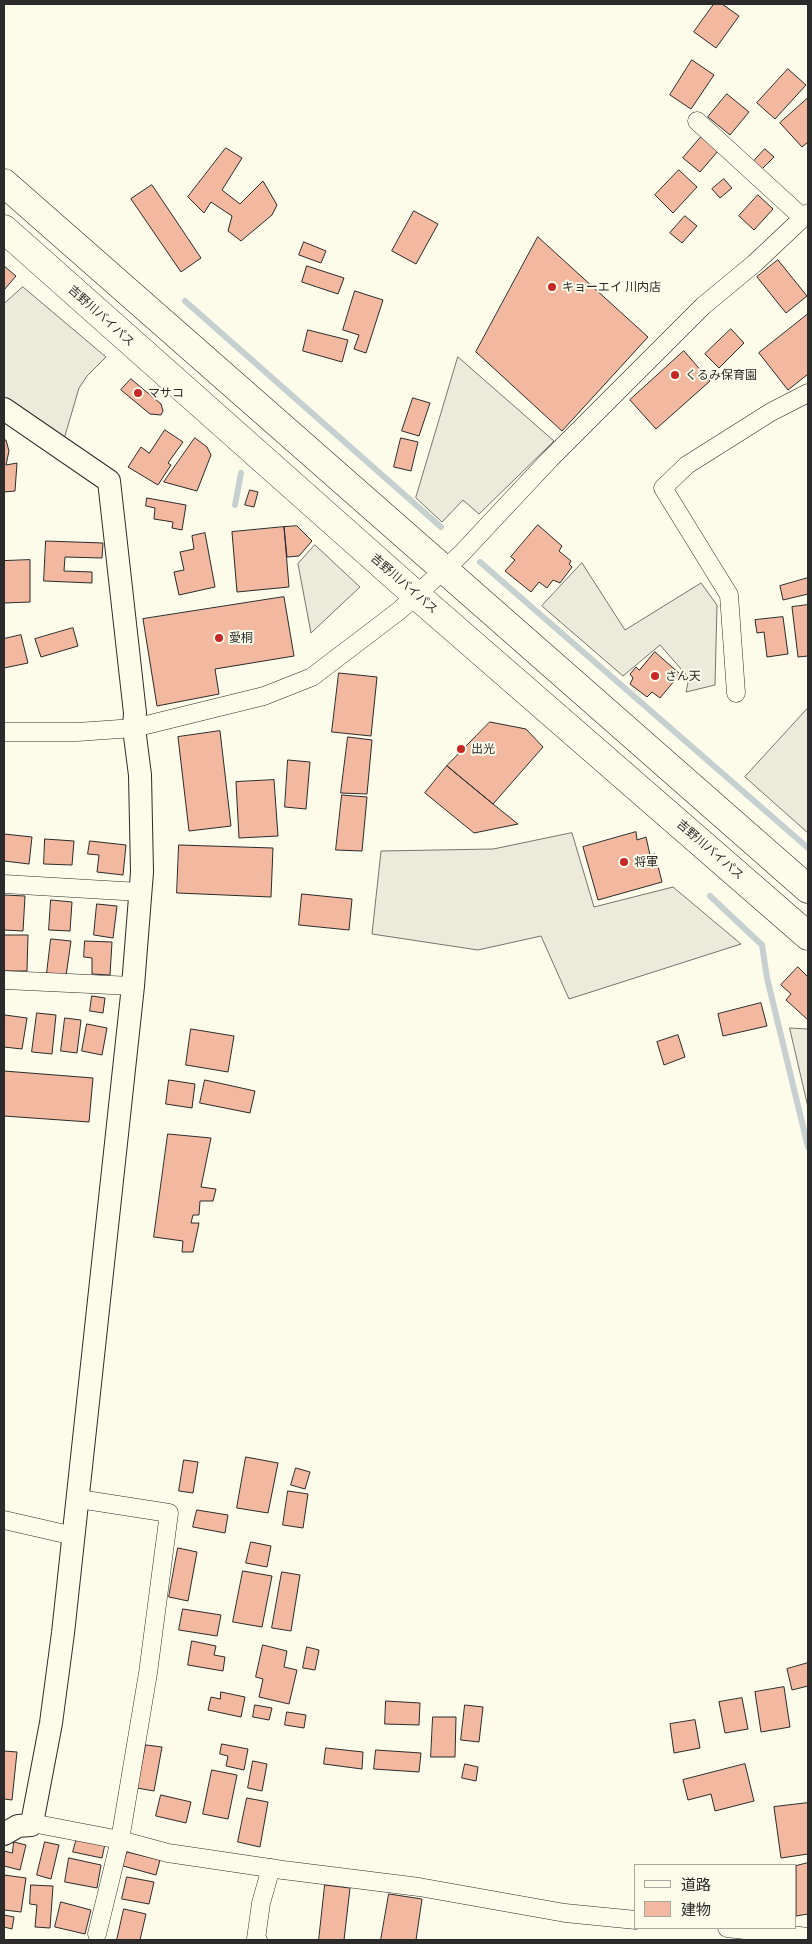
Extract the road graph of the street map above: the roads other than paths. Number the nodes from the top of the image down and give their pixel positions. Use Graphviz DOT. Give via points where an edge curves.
graph roads {
  1 [pos="697,121"];
  2 [pos="4,183"];
  3 [pos="806,215"];
  4 [pos="4,229"];
  5 [pos="808,393"];
  6 [pos="4,409"];
  7 [pos="443,570"];
  8 [pos="416,595"];
  9 [pos="736,693"];
  10 [pos="134,728"];
  11 [pos="4,732"];
  12 [pos="4,884"];
  13 [pos="808,889"];
  14 [pos="140,892"];
  15 [pos="808,936"];
  16 [pos="4,980"];
  17 [pos="133,986"];
  18 [pos="79,1499"];
  19 [pos="4,1520"];
  20 [pos="74,1536"];
  21 [pos="32,1823"];
  22 [pos="4,1834"];
  23 [pos="120,1840"];
  24 [pos="271,1868"];
  25 [pos="634,1920"];
  26 [pos="738,1929"];
  27 [pos="97,1934"];
  28 [pos="808,1936"];
  29 [pos="258,1940"];
  1 -- 3 [label="street"];
  2 -- 7 [label="highway"];
  3 -- 7 [label="street" via="703,306"];
  4 -- 8 [label="highway, 吉野川バイパス"];
  5 -- 9 [label="street" via="771,412 687,465 664,488 729,595"];
  6 -- 10 [label="street" via="109,481 135,713"];
  7 -- 8 [label="street"];
  7 -- 13 [label="highway"];
  8 -- 10 [label="street" via="312,677 264,696"];
  8 -- 15 [label="highway, 吉野川バイパス"];
  10 -- 11 [label="street"];
  10 -- 14 [label="street" via="140,776"];
  12 -- 14 [label="street"];
  14 -- 17 [label="street"];
  16 -- 17 [label="street"];
  17 -- 18 [label="street"];
  18 -- 20 [label="street"];
  18 -- 23 [label="street" via="169,1513 148,1673"];
  19 -- 20 [label="street"];
  20 -- 21 [label="street" via="51,1723"];
  21 -- 22 [label="street"];
  21 -- 23 [label="street"];
  23 -- 24 [label="street" via="168,1853"];
  23 -- 27 [label="street"];
  24 -- 25 [label="street" via="419,1887 565,1913"];
  24 -- 29 [label="street" via="260,1903"];
  26 -- 28 [label="street"];
}
